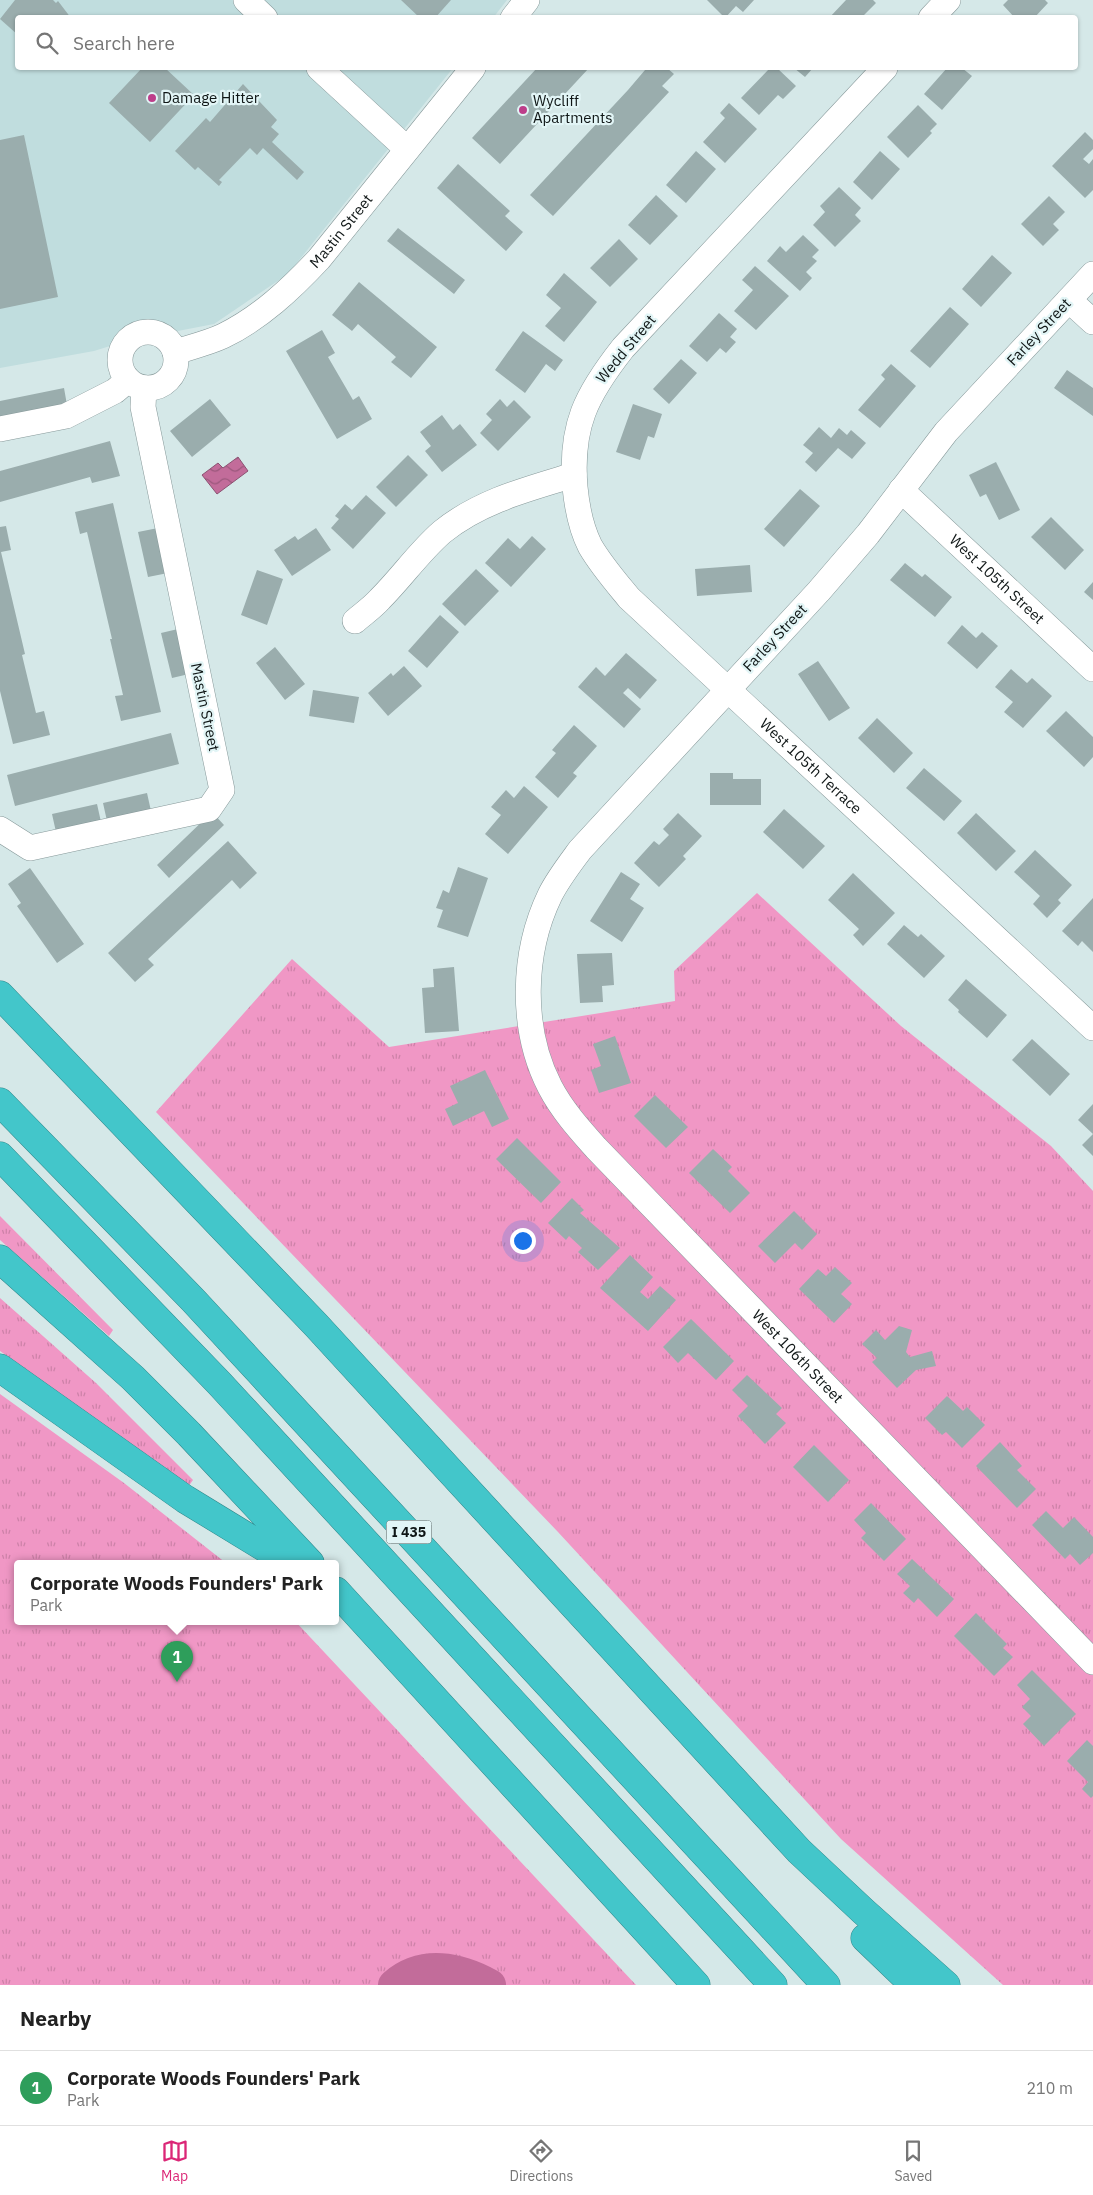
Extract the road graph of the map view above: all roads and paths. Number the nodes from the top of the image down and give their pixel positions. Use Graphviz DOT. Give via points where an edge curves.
graph roads {
  1 [pos="246,0"];
  2 [pos="527,0"];
  3 [pos="948,0"];
  4 [pos="262,15"];
  5 [pos="515,15"];
  6 [pos="935,15"];
  7 [pos="321,70"];
  8 [pos="470,70"];
  9 [pos="883,70"];
  10 [pos="407,149"];
  11 [pos="1093,274"];
  12 [pos="1069,300"];
  13 [pos="1093,322"];
  14 [pos="175,352"];
  15 [pos="136,384"];
  16 [pos="0,429"];
  17 [pos="574,475"];
  18 [pos="901,490"];
  19 [pos="354,621"];
  20 [pos="1093,669"];
  21 [pos="728,688"];
  22 [pos="0,829"];
  23 [pos="0,995"];
  24 [pos="0,1020"];
  25 [pos="1093,1028"];
  26 [pos="532,1033"];
  27 [pos="83,1081"];
  28 [pos="0,1102"];
  29 [pos="0,1156"];
  30 [pos="0,1259"];
  31 [pos="0,1368"];
  32 [pos="285,1560"];
  33 [pos="307,1560"];
  34 [pos="339,1594"];
  35 [pos="1093,1662"];
  36 [pos="799,1851"];
  37 [pos="818,1977"];
  38 [pos="696,1985"];
  39 [pos="773,1985"];
  40 [pos="833,1985"];
  41 [pos="914,1985"];
  42 [pos="946,1985"];
  1 -- 4 [label="street"];
  2 -- 5 [label="street"];
  3 -- 6 [label="street"];
  7 -- 10 [label="street"];
  8 -- 10 [label="street, Mastin Street"];
  9 -- 17 [label="street, Wedd Street" via="602,374 579,421 573,448"];
  10 -- 14 [label="street, Mastin Street" via="297,283 263,311 223,336"];
  11 -- 12 [label="street, Farley Street"];
  12 -- 13 [label="street"];
  12 -- 18 [label="street, Farley Street" via="946,432"];
  14 -- 15 [label="street" via="174,370 162,384"];
  14 -- 15 [label="street" via="165,337 156,333 147,331 130,337 120,358 122,372"];
  15 -- 16 [label="street" via="66,416"];
  15 -- 22 [label="street, Mastin Street" via="222,790 209,809 30,848"];
  17 -- 19 [label="street" via="508,495 474,511 443,532 414,558 380,599"];
  17 -- 21 [label="street, West 105th Terrace" via="580,520 602,566 629,598"];
  18 -- 20 [label="street, West 105th Street"];
  18 -- 21 [label="street, Farley Street" via="825,584"];
  21 -- 25 [label="street, West 105th Terrace"];
  21 -- 26 [label="street, Farley Street" via="604,822 551,893 537,928 529,966 528,1000"];
  23 -- 27 [label="highway"];
  24 -- 27 [label="highway" via="24,1042"];
  26 -- 35 [label="street, West 106th Street" via="550,1088 569,1118"];
  27 -- 36 [label="highway" via="323,1332"];
  28 -- 37 [label="highway, I 435" via="194,1300"];
  29 -- 39 [label="highway, I 435" via="219,1383"];
  30 -- 33 [label="highway" via="133,1378"];
  31 -- 32 [label="highway" via="185,1499"];
  34 -- 38 [label="highway"];
  36 -- 41 [label="highway" via="830,1904"];
  36 -- 42 [label="highway"];
  37 -- 40 [label="highway"];
}
